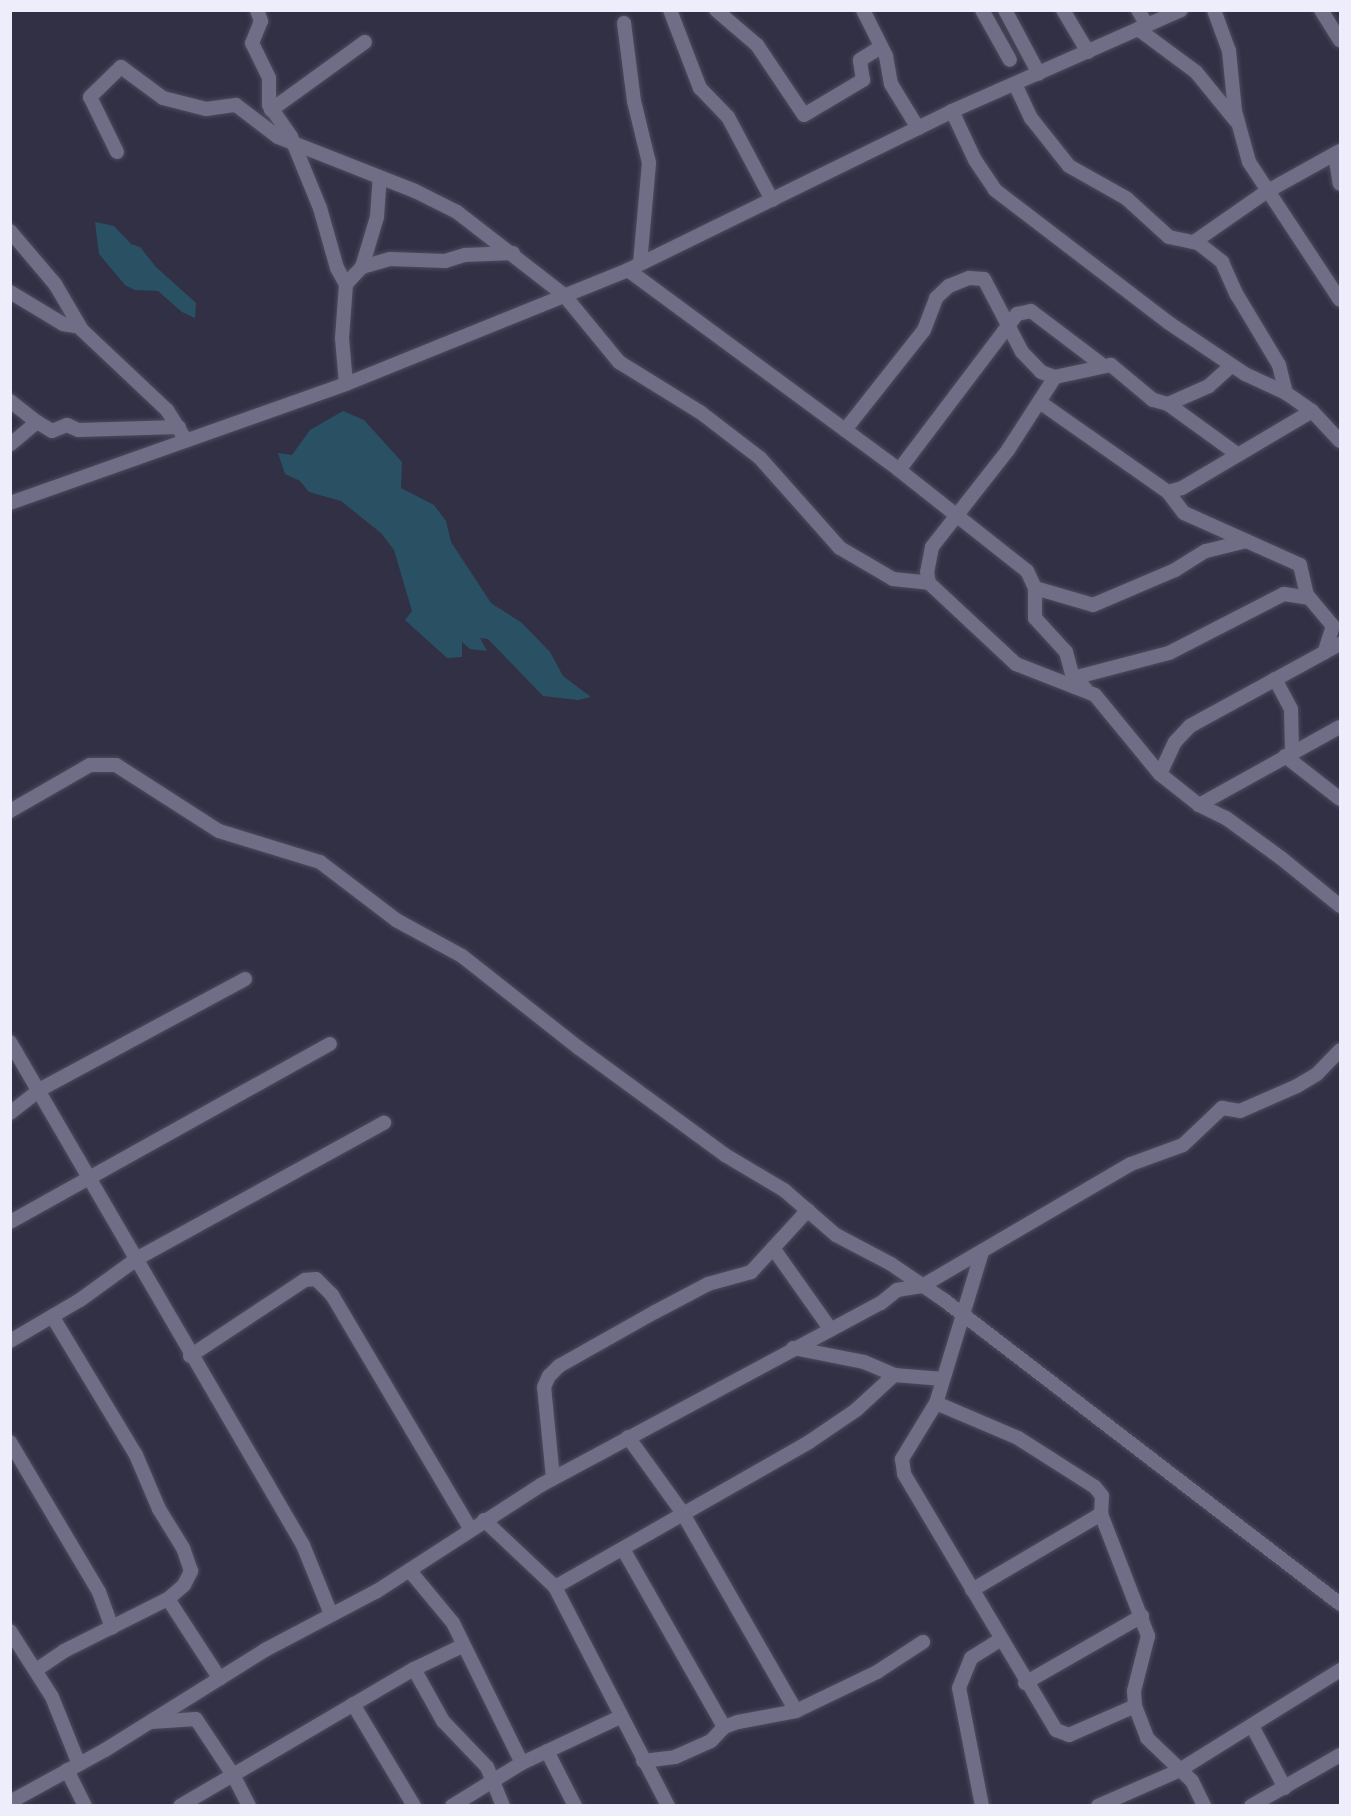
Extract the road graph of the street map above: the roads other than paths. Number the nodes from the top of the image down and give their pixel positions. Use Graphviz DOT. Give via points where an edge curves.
graph roads {
  1 [pos="257,10"];
  2 [pos="670,10"];
  3 [pos="716,10"];
  4 [pos="863,10"];
  5 [pos="982,10"];
  6 [pos="1063,10"];
  7 [pos="1138,10"];
  8 [pos="1181,10"];
  9 [pos="1214,10"];
  10 [pos="1321,10"];
  11 [pos="1006,11"];
  12 [pos="624,23"];
  13 [pos="1142,27"];
  14 [pos="1341,40"];
  15 [pos="365,42"];
  16 [pos="881,47"];
  17 [pos="1088,52"];
  18 [pos="1010,60"];
  19 [pos="1039,74"];
  20 [pos="1015,84"];
  21 [pos="271,110"];
  22 [pos="952,111"];
  23 [pos="1238,125"];
  24 [pos="918,128"];
  25 [pos="292,142"];
  26 [pos="117,152"];
  27 [pos="1338,152"];
  28 [pos="380,178"];
  29 [pos="1341,184"];
  30 [pos="1266,192"];
  31 [pos="772,200"];
  32 [pos="10,231"];
  33 [pos="1194,242"];
  34 [pos="513,253"];
  35 [pos="362,267"];
  36 [pos="634,267"];
  37 [pos="346,284"];
  38 [pos="10,291"];
  39 [pos="564,295"];
  40 [pos="1341,300"];
  41 [pos="80,327"];
  42 [pos="1007,327"];
  43 [pos="1101,364"];
  44 [pos="1231,366"];
  45 [pos="1055,377"];
  46 [pos="346,384"];
  47 [pos="1286,393"];
  48 [pos="10,400"];
  49 [pos="1041,403"];
  50 [pos="1168,404"];
  51 [pos="1312,411"];
  52 [pos="37,422"];
  53 [pos="179,427"];
  54 [pos="845,430"];
  55 [pos="186,441"];
  56 [pos="1341,441"];
  57 [pos="10,445"];
  58 [pos="1237,454"];
  59 [pos="898,471"];
  60 [pos="1168,492"];
  61 [pos="10,503"];
  62 [pos="957,514"];
  63 [pos="1248,541"];
  64 [pos="929,583"];
  65 [pos="1035,588"];
  66 [pos="1310,598"];
  67 [pos="1341,644"];
  68 [pos="1324,653"];
  69 [pos="1073,678"];
  70 [pos="1275,679"];
  71 [pos="1095,695"];
  72 [pos="1341,727"];
  73 [pos="1288,753"];
  74 [pos="1160,774"];
  75 [pos="1341,799"];
  76 [pos="1199,805"];
  77 [pos="10,811"];
  78 [pos="1341,906"];
  79 [pos="245,979"];
  80 [pos="10,1041"];
  81 [pos="330,1044"];
  82 [pos="1341,1050"];
  83 [pos="39,1090"];
  84 [pos="10,1113"];
  85 [pos="384,1123"];
  86 [pos="88,1180"];
  87 [pos="808,1210"];
  88 [pos="10,1222"];
  89 [pos="773,1248"];
  90 [pos="982,1252"];
  91 [pos="138,1258"];
  92 [pos="922,1286"];
  93 [pos="961,1314"];
  94 [pos="52,1316"];
  95 [pos="831,1330"];
  96 [pos="10,1341"];
  97 [pos="793,1347"];
  98 [pos="190,1356"];
  99 [pos="894,1375"];
  100 [pos="943,1379"];
  101 [pos="936,1403"];
  102 [pos="628,1437"];
  103 [pos="10,1442"];
  104 [pos="553,1478"];
  105 [pos="682,1512"];
  106 [pos="1101,1514"];
  107 [pos="484,1520"];
  108 [pos="470,1528"];
  109 [pos="623,1549"];
  110 [pos="410,1571"];
  111 [pos="555,1587"];
  112 [pos="972,1590"];
  113 [pos="168,1599"];
  114 [pos="1341,1604"];
  115 [pos="331,1614"];
  116 [pos="1142,1616"];
  117 [pos="111,1628"];
  118 [pos="10,1631"];
  119 [pos="1000,1640"];
  120 [pos="923,1642"];
  121 [pos="462,1646"];
  122 [pos="414,1669"];
  123 [pos="36,1670"];
  124 [pos="1340,1671"];
  125 [pos="220,1679"];
  126 [pos="1025,1683"];
  127 [pos="353,1704"];
  128 [pos="1135,1706"];
  129 [pos="796,1711"];
  130 [pos="620,1717"];
  131 [pos="151,1722"];
  132 [pos="1252,1726"];
  133 [pos="724,1727"];
  134 [pos="547,1750"];
  135 [pos="1341,1755"];
  136 [pos="642,1761"];
  137 [pos="522,1763"];
  138 [pos="73,1767"];
  139 [pos="1178,1771"];
  140 [pos="233,1775"];
  141 [pos="492,1782"];
  142 [pos="1285,1788"];
  143 [pos="1128,1800"];
  144 [pos="10,1802"];
  145 [pos="85,1806"];
  146 [pos="180,1806"];
  147 [pos="249,1806"];
  148 [pos="414,1806"];
  149 [pos="452,1806"];
  150 [pos="503,1806"];
  151 [pos="575,1806"];
  152 [pos="668,1806"];
  153 [pos="982,1806"];
  154 [pos="1098,1806"];
  155 [pos="1204,1806"];
  156 [pos="1251,1806"];
  1 -- 21 [label="street" via="261,21 252,43 269,78"];
  2 -- 31 [label="street" via="700,88 728,117"];
  3 -- 16 [label="street" via="757,45 804,115 863,80 860,60"];
  4 -- 16 [label="street"];
  5 -- 18 [label="street"];
  6 -- 17 [label="street"];
  7 -- 13 [label="street"];
  8 -- 13 [label="street"];
  9 -- 23 [label="street" via="1229,51"];
  10 -- 14 [label="street"];
  11 -- 19 [label="street"];
  12 -- 36 [label="street" via="634,101 649,163"];
  13 -- 17 [label="street"];
  13 -- 23 [label="street" via="1196,72"];
  15 -- 21 [label="street"];
  16 -- 24 [label="street" via="891,84"];
  17 -- 19 [label="street"];
  19 -- 20 [label="street"];
  20 -- 22 [label="street"];
  20 -- 33 [label="street" via="1035,123 1069,166 1126,198 1169,237"];
  21 -- 25 [label="street"];
  22 -- 24 [label="street"];
  22 -- 44 [label="street" via="975,160 995,190 1136,299"];
  23 -- 30 [label="street" via="1246,155"];
  24 -- 31 [label="street"];
  25 -- 26 [label="street" via="236,105 206,109 163,99 121,67 90,97"];
  25 -- 28 [label="street"];
  25 -- 37 [label="street"];
  27 -- 29 [label="street"];
  27 -- 30 [label="street"];
  28 -- 34 [label="street" via="457,212"];
  28 -- 35 [label="street" via="377,217"];
  30 -- 33 [label="street"];
  30 -- 40 [label="street"];
  31 -- 36 [label="street"];
  32 -- 41 [label="street" via="55,284"];
  33 -- 47 [label="street" via="1227,269 1237,295 1279,365"];
  34 -- 35 [label="street" via="465,255 446,261 390,258"];
  34 -- 39 [label="street"];
  35 -- 37 [label="street"];
  36 -- 39 [label="street"];
  36 -- 54 [label="street"];
  37 -- 46 [label="street" via="342,338"];
  38 -- 41 [label="street" via="63,324"];
  39 -- 46 [label="street"];
  39 -- 64 [label="street" via="609,352 700,412 760,458 840,548 893,579"];
  41 -- 53 [label="street" via="167,410"];
  42 -- 43 [label="street" via="1017,314 1031,311"];
  42 -- 45 [label="street" via="1033,366"];
  42 -- 54 [label="street" via="984,279 969,278 949,286 936,298 924,330"];
  42 -- 59 [label="street"];
  43 -- 45 [label="street"];
  43 -- 50 [label="street" via="1111,365 1153,400"];
  44 -- 47 [label="street"];
  44 -- 50 [label="street" via="1209,386"];
  45 -- 49 [label="street"];
  46 -- 55 [label="street"];
  47 -- 51 [label="street"];
  48 -- 52 [label="street"];
  49 -- 60 [label="street"];
  49 -- 62 [label="street"];
  50 -- 58 [label="street"];
  51 -- 56 [label="street"];
  51 -- 58 [label="street"];
  52 -- 53 [label="street" via="52,431 67,425 78,430"];
  52 -- 57 [label="street"];
  53 -- 55 [label="street"];
  54 -- 59 [label="street"];
  55 -- 61 [label="street"];
  58 -- 60 [label="street" via="1182,488"];
  59 -- 62 [label="street"];
  60 -- 63 [label="street" via="1184,513"];
  62 -- 64 [label="street" via="932,547"];
  62 -- 65 [label="street" via="1016,561"];
  63 -- 65 [label="street" via="1206,551 1175,570 1093,605"];
  63 -- 66 [label="street" via="1300,565"];
  64 -- 71 [label="street" via="1016,664"];
  65 -- 69 [label="street" via="1035,618 1066,652"];
  66 -- 68 [label="street" via="1333,626"];
  66 -- 69 [label="street" via="1284,594 1169,653"];
  67 -- 68 [label="street"];
  68 -- 70 [label="street"];
  69 -- 71 [label="street"];
  70 -- 73 [label="street" via="1291,709"];
  70 -- 74 [label="street" via="1190,726 1175,742"];
  71 -- 74 [label="street"];
  72 -- 73 [label="street"];
  73 -- 75 [label="street"];
  73 -- 76 [label="street"];
  74 -- 76 [label="street"];
  76 -- 78 [label="street" via="1226,818"];
  77 -- 87 [label="street" via="90,765 116,765 219,831 321,862 396,920 462,956 674,1120"];
  79 -- 83 [label="street"];
  80 -- 83 [label="street"];
  81 -- 86 [label="street"];
  82 -- 90 [label="street" via="1317,1074 1297,1086 1240,1111 1222,1108 1183,1145 1131,1164"];
  83 -- 84 [label="street"];
  83 -- 86 [label="street"];
  85 -- 91 [label="street"];
  86 -- 88 [label="street"];
  86 -- 91 [label="street"];
  87 -- 89 [label="street"];
  87 -- 92 [label="street" via="836,1235"];
  89 -- 95 [label="street"];
  89 -- 104 [label="street" via="751,1272 708,1284 559,1366 544,1388"];
  90 -- 92 [label="street"];
  90 -- 93 [label="street"];
  91 -- 94 [label="street"];
  91 -- 98 [label="street"];
  92 -- 93 [label="street"];
  92 -- 95 [label="street" via="897,1290"];
  93 -- 100 [label="street"];
  93 -- 114 [label="street"];
  94 -- 96 [label="street"];
  94 -- 113 [label="street" via="136,1455 159,1509 183,1548 191,1571 184,1585"];
  95 -- 97 [label="street"];
  97 -- 99 [label="street" via="864,1362"];
  97 -- 102 [label="street"];
  98 -- 108 [label="street" via="305,1280 316,1279 332,1294"];
  98 -- 115 [label="street" via="303,1545"];
  99 -- 100 [label="street"];
  99 -- 105 [label="street" via="856,1410 809,1442"];
  100 -- 101 [label="street"];
  101 -- 106 [label="street" via="1018,1438 1095,1487 1102,1496"];
  101 -- 112 [label="street" via="902,1459 904,1474"];
  102 -- 104 [label="street"];
  102 -- 105 [label="street"];
  103 -- 117 [label="street" via="99,1592"];
  104 -- 107 [label="street"];
  105 -- 109 [label="street"];
  105 -- 129 [label="street"];
  106 -- 112 [label="street"];
  106 -- 116 [label="street"];
  107 -- 108 [label="street"];
  107 -- 111 [label="street"];
  108 -- 110 [label="street"];
  109 -- 111 [label="street"];
  109 -- 133 [label="street"];
  110 -- 115 [label="street"];
  110 -- 121 [label="street" via="438,1601"];
  111 -- 130 [label="street"];
  112 -- 119 [label="street"];
  113 -- 117 [label="street"];
  113 -- 125 [label="street"];
  115 -- 125 [label="street"];
  116 -- 126 [label="street"];
  116 -- 128 [label="street" via="1148,1636 1134,1691"];
  117 -- 123 [label="street"];
  118 -- 123 [label="street"];
  119 -- 126 [label="street"];
  119 -- 153 [label="street" via="971,1658 959,1688"];
  120 -- 129 [label="street" via="877,1672"];
  121 -- 122 [label="street"];
  121 -- 137 [label="street"];
  122 -- 127 [label="street"];
  122 -- 141 [label="street" via="443,1721 479,1757"];
  123 -- 138 [label="street" via="52,1697"];
  124 -- 132 [label="street"];
  125 -- 131 [label="street"];
  126 -- 128 [label="street" via="1062,1735"];
  127 -- 140 [label="street"];
  127 -- 148 [label="street"];
  128 -- 139 [label="street" via="1147,1738"];
  129 -- 133 [label="street"];
  130 -- 134 [label="street"];
  130 -- 136 [label="street"];
  131 -- 138 [label="street"];
  131 -- 140 [label="street" via="196,1719"];
  132 -- 139 [label="street"];
  132 -- 142 [label="street"];
  133 -- 136 [label="street" via="711,1741 675,1757"];
  134 -- 137 [label="street"];
  134 -- 151 [label="street"];
  135 -- 142 [label="street"];
  136 -- 152 [label="street"];
  137 -- 141 [label="street"];
  138 -- 144 [label="street"];
  138 -- 145 [label="street"];
  139 -- 143 [label="street"];
  139 -- 155 [label="street" via="1192,1781"];
  140 -- 146 [label="street"];
  140 -- 147 [label="street"];
  141 -- 149 [label="street"];
  141 -- 150 [label="street"];
  142 -- 156 [label="street"];
  143 -- 154 [label="street"];
}
